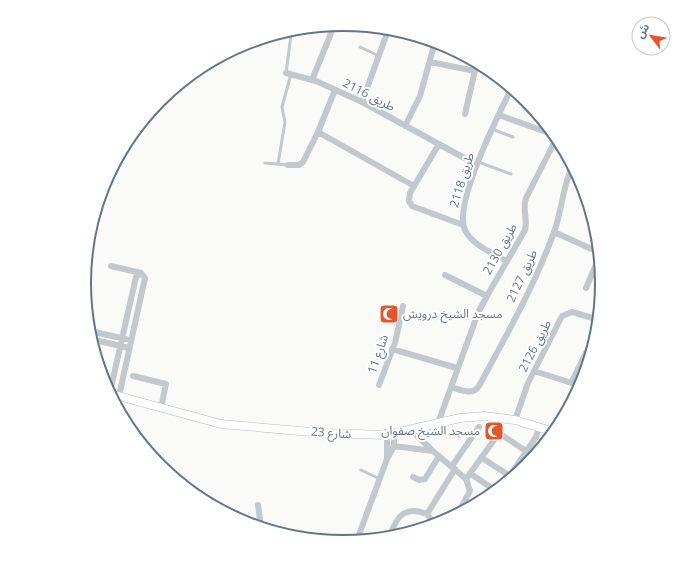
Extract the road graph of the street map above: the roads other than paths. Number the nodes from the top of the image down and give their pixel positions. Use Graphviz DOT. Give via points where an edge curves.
graph roads {
  1 [pos="332,32"];
  2 [pos="386,35"];
  3 [pos="290,37"];
  4 [pos="360,47"];
  5 [pos="434,47"];
  6 [pos="379,56"];
  7 [pos="430,62"];
  8 [pos="476,69"];
  9 [pos="288,73"];
  10 [pos="312,80"];
  11 [pos="335,90"];
  12 [pos="509,93"];
  13 [pos="362,102"];
  14 [pos="465,114"];
  15 [pos="499,115"];
  16 [pos="405,126"];
  17 [pos="492,129"];
  18 [pos="318,132"];
  19 [pos="545,132"];
  20 [pos="513,137"];
  21 [pos="439,144"];
  22 [pos="554,144"];
  23 [pos="265,163"];
  24 [pos="278,164"];
  25 [pos="288,164"];
  26 [pos="477,164"];
  27 [pos="570,172"];
  28 [pos="511,174"];
  29 [pos="414,186"];
  30 [pos="463,225"];
  31 [pos="554,232"];
  32 [pos="594,250"];
  33 [pos="506,261"];
  34 [pos="112,266"];
  35 [pos="595,267"];
  36 [pos="141,273"];
  37 [pos="445,275"];
  38 [pos="586,288"];
  39 [pos="486,296"];
  40 [pos="131,300"];
  41 [pos="140,303"];
  42 [pos="403,306"];
  43 [pos="593,319"];
  44 [pos="96,332"];
  45 [pos="122,338"];
  46 [pos="98,341"];
  47 [pos="131,341"];
  48 [pos="120,346"];
  49 [pos="129,348"];
  50 [pos="392,350"];
  51 [pos="586,353"];
  52 [pos="457,368"];
  53 [pos="534,371"];
  54 [pos="133,376"];
  55 [pos="571,383"];
  56 [pos="575,384"];
  57 [pos="379,385"];
  58 [pos="451,387"];
  59 [pos="114,388"];
  60 [pos="115,390"];
  61 [pos="117,395"];
  62 [pos="446,405"];
  63 [pos="161,408"];
  64 [pos="450,420"];
  65 [pos="515,420"];
  66 [pos="438,423"];
  67 [pos="479,427"];
  68 [pos="539,428"];
  69 [pos="412,430"];
  70 [pos="548,431"];
  71 [pos="390,435"];
  72 [pos="394,446"];
  73 [pos="433,451"];
  74 [pos="526,451"];
  75 [pos="439,456"];
  76 [pos="482,458"];
  77 [pos="388,459"];
  78 [pos="454,468"];
  79 [pos="515,468"];
  80 [pos="361,470"];
  81 [pos="471,474"];
  82 [pos="506,476"];
  83 [pos="413,477"];
  84 [pos="380,479"];
  85 [pos="466,479"];
  86 [pos="491,488"];
  87 [pos="258,505"];
  88 [pos="462,507"];
  89 [pos="427,514"];
  90 [pos="432,520"];
  91 [pos="260,522"];
  92 [pos="393,531"];
  93 [pos="359,535"];
  1 -- 10 [label="street"];
  2 -- 6 [label="street"];
  3 -- 9 [label="lane"];
  4 -- 6 [label="lane"];
  5 -- 7 [label="street"];
  6 -- 13 [label="street"];
  7 -- 8 [label="street"];
  7 -- 16 [label="street" via="417,103"];
  8 -- 14 [label="street"];
  9 -- 10 [label="street, طريق 2116"];
  9 -- 24 [label="lane" via="282,106 285,122"];
  10 -- 11 [label="street, طريق 2116"];
  11 -- 13 [label="street, طريق 2116"];
  11 -- 18 [label="street"];
  12 -- 15 [label="street, طريق 2118"];
  13 -- 16 [label="street, طريق 2116"];
  15 -- 17 [label="street, طريق 2118"];
  15 -- 19 [label="street"];
  16 -- 21 [label="street, طريق 2116"];
  17 -- 20 [label="lane"];
  17 -- 26 [label="street, طريق 2118"];
  18 -- 25 [label="street" via="303,162 299,165"];
  18 -- 29 [label="street"];
  21 -- 26 [label="street, طريق 2116"];
  21 -- 29 [label="street"];
  22 -- 33 [label="street, طريق 2130" via="526,198 525,230"];
  23 -- 24 [label="lane"];
  24 -- 25 [label="lane"];
  26 -- 28 [label="lane"];
  26 -- 30 [label="street, طريق 2118" via="463,213"];
  27 -- 31 [label="street, طريق 2127"];
  29 -- 30 [label="street" via="408,198 412,206"];
  30 -- 33 [label="street, طريق 2118" via="472,240"];
  31 -- 32 [label="street"];
  31 -- 58 [label="street, طريق 2127" via="515,317 477,389 471,392"];
  33 -- 39 [label="street, طريق 2130"];
  34 -- 36 [label="street"];
  35 -- 38 [label="street"];
  36 -- 40 [label="street" via="137,275"];
  36 -- 41 [label="street" via="145,278"];
  37 -- 39 [label="street"];
  39 -- 52 [label="street, طريق 2130"];
  40 -- 41 [label="street"];
  40 -- 45 [label="street"];
  41 -- 47 [label="street"];
  42 -- 50 [label="street, شارع 11"];
  43 -- 53 [label="street, طريق 2126" via="572,312 564,314"];
  44 -- 45 [label="street"];
  45 -- 47 [label="street"];
  45 -- 48 [label="street"];
  46 -- 48 [label="street"];
  47 -- 49 [label="street"];
  48 -- 49 [label="street"];
  48 -- 59 [label="street"];
  49 -- 60 [label="street"];
  50 -- 52 [label="street"];
  50 -- 57 [label="street, شارع 11"];
  51 -- 55 [label="street"];
  52 -- 58 [label="street, طريق 2130"];
  53 -- 55 [label="street"];
  53 -- 65 [label="street, طريق 2126"];
  54 -- 63 [label="street" via="166,384"];
  55 -- 56 [label="street"];
  58 -- 62 [label="street, طريق 2130"];
  61 -- 63 [label="street, شارع 23"];
  62 -- 64 [label="street"];
  62 -- 66 [label="street, طريق 2130"];
  63 -- 71 [label="street, شارع 23" via="227,424 323,433"];
  64 -- 65 [label="street, شارع 23" via="484,416"];
  64 -- 66 [label="street, شارع 23"];
  65 -- 68 [label="street, شارع 23"];
  66 -- 69 [label="street, شارع 23"];
  67 -- 78 [label="street"];
  68 -- 70 [label="street, شارع 23"];
  68 -- 74 [label="street"];
  69 -- 71 [label="street, شارع 23"];
  69 -- 73 [label="street"];
  71 -- 72 [label="street"];
  71 -- 77 [label="street"];
  72 -- 73 [label="street"];
  72 -- 77 [label="street"];
  73 -- 75 [label="street"];
  74 -- 76 [label="street" via="499,433"];
  74 -- 79 [label="street"];
  75 -- 78 [label="street"];
  75 -- 83 [label="street" via="425,479"];
  76 -- 81 [label="street"];
  76 -- 82 [label="street"];
  77 -- 84 [label="street"];
  78 -- 85 [label="street"];
  78 -- 89 [label="street"];
  80 -- 84 [label="lane"];
  81 -- 85 [label="street"];
  81 -- 86 [label="street"];
  84 -- 93 [label="street"];
  85 -- 88 [label="street" via="470,491"];
  87 -- 91 [label="street"];
  89 -- 90 [label="street"];
  89 -- 92 [label="street" via="410,510 403,513"];
}
